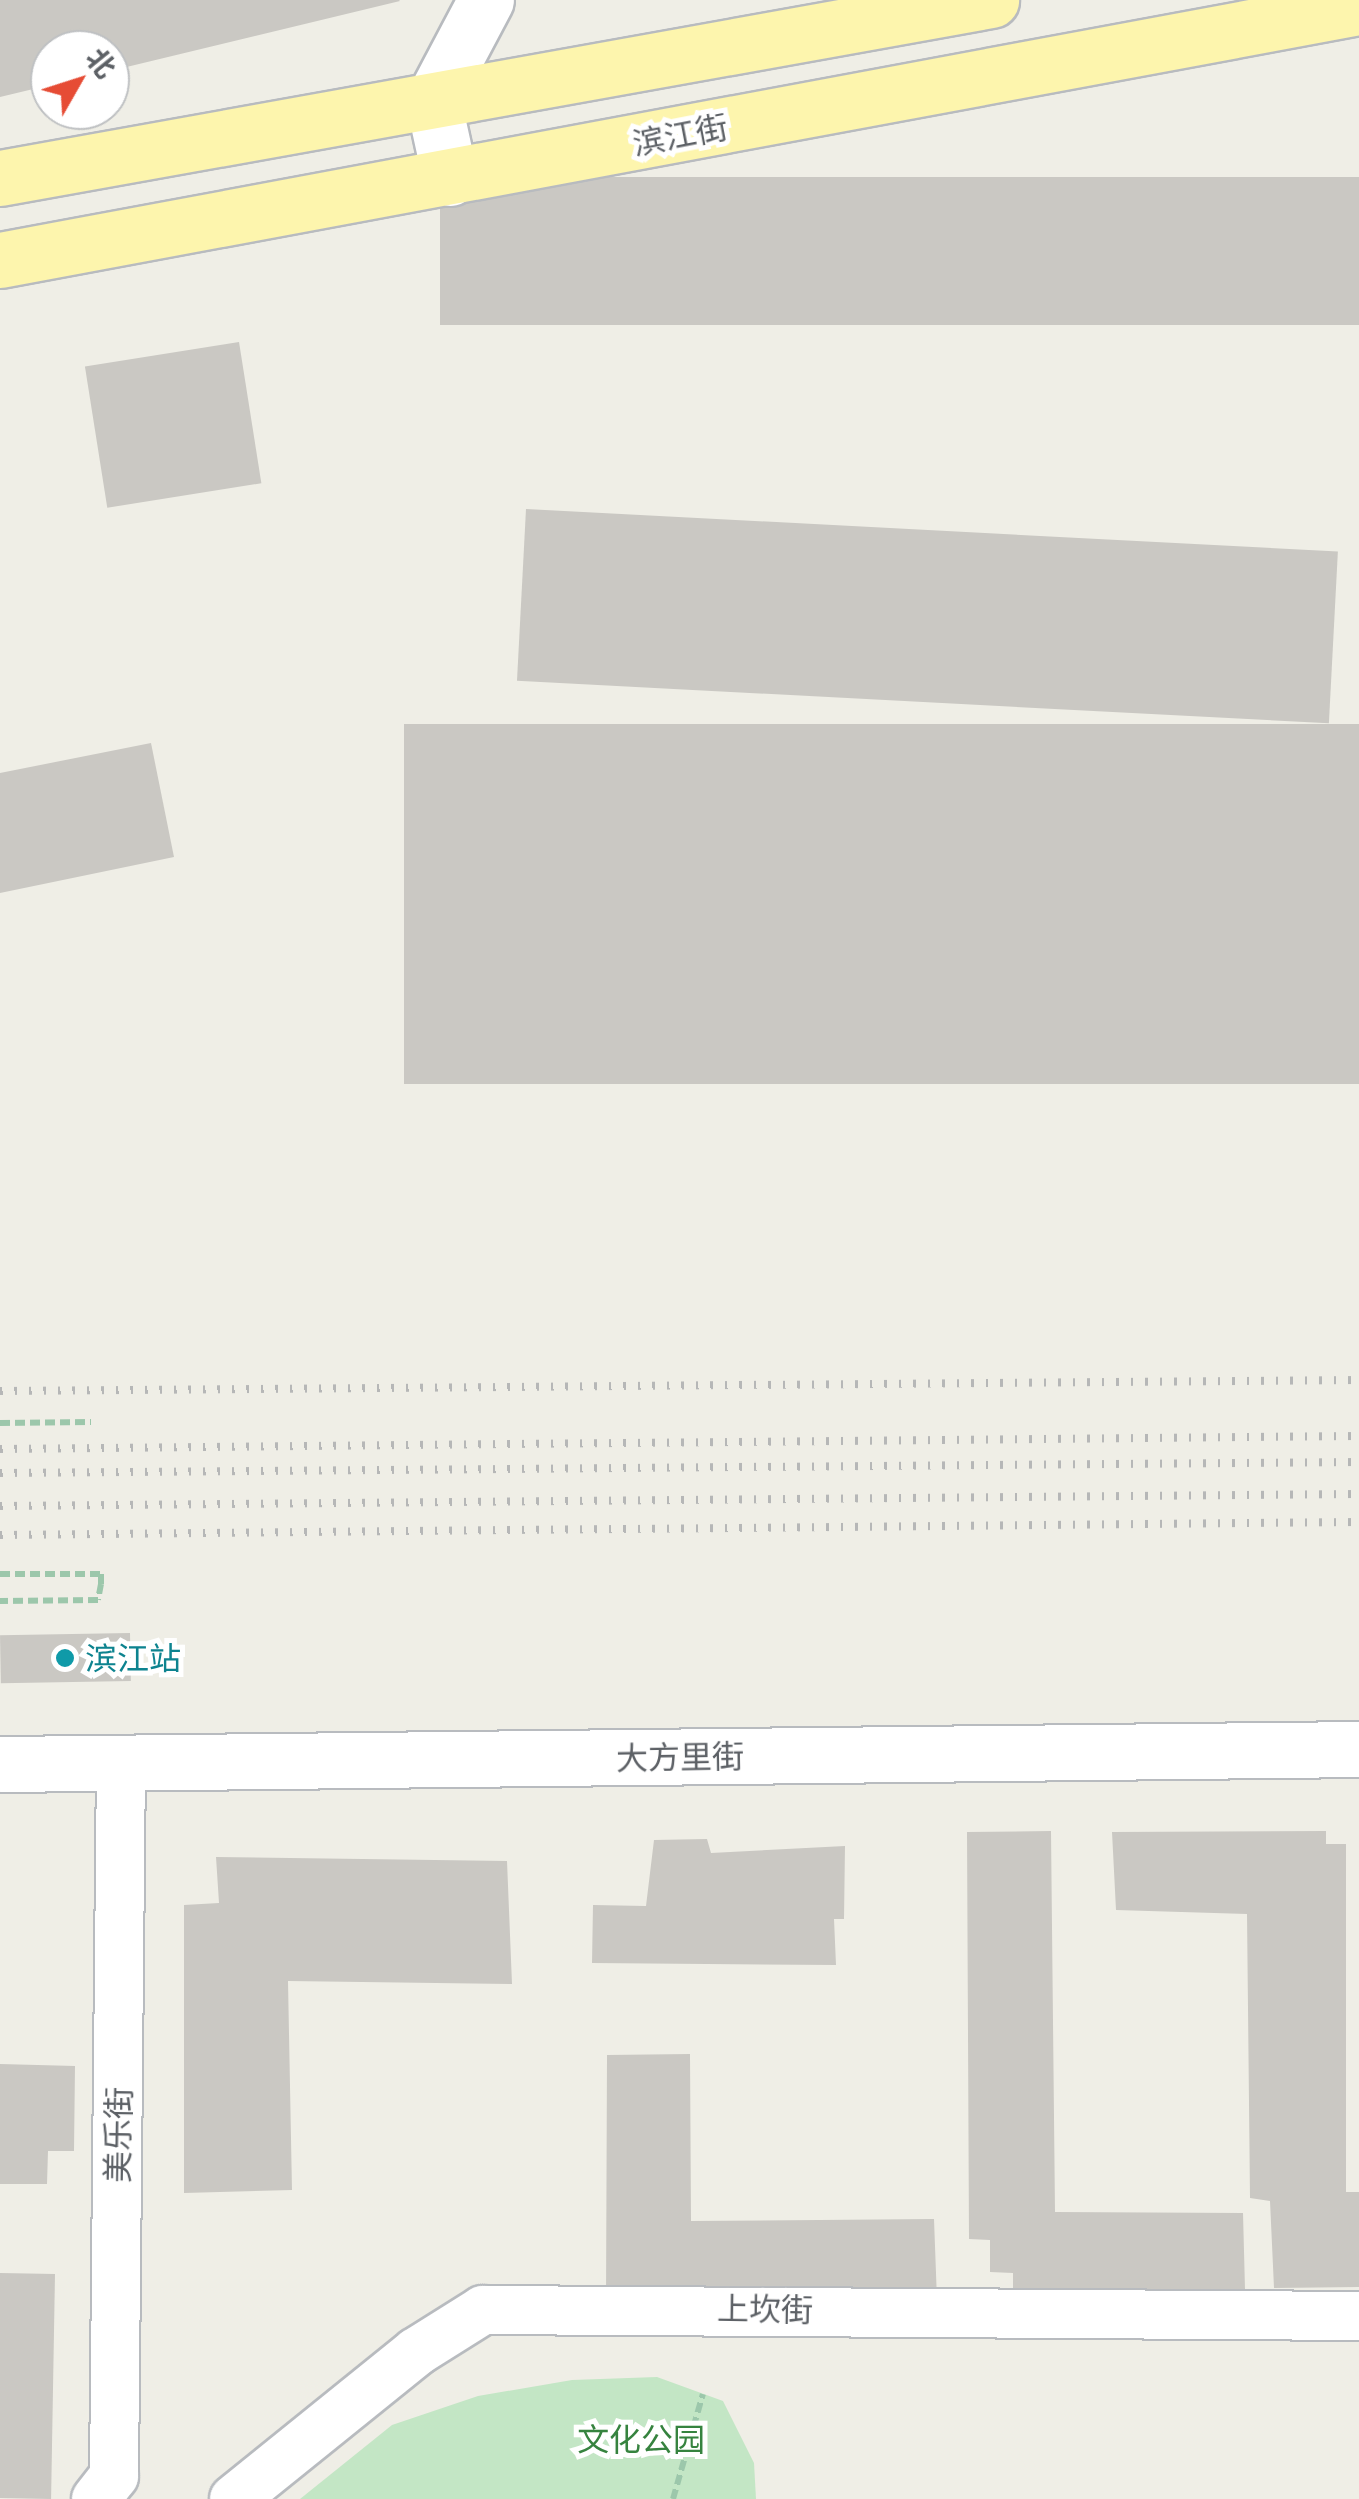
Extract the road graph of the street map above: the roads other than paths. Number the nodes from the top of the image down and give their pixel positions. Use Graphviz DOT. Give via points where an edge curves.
graph roads {
  1 [pos="486,0"];
  2 [pos="990,0"];
  3 [pos="1359,7"];
  4 [pos="432,100"];
  5 [pos="0,178"];
  6 [pos="450,178"];
  7 [pos="0,260"];
  8 [pos="1359,1748"];
  9 [pos="0,1764"];
  10 [pos="121,1774"];
  11 [pos="1359,1776"];
  12 [pos="0,1786"];
  13 [pos="1359,2316"];
  14 [pos="96,2499"];
  15 [pos="234,2499"];
  1 -- 4 [label="main road"];
  2 -- 4 [label="main road"];
  3 -- 6 [label="main road, 滨江街"];
  4 -- 5 [label="main road"];
  4 -- 6 [label="main road"];
  6 -- 7 [label="main road, 滨江街"];
  8 -- 10 [label="main road, 大方里街"];
  9 -- 10 [label="main road, 大方里街"];
  10 -- 11 [label="main road, 大方里街"];
  10 -- 12 [label="main road, 大方里街"];
  10 -- 14 [label="street, 美乐街" via="114,2476"];
  13 -- 15 [label="street, 上坎街" via="483,2310 416,2352"];
}
